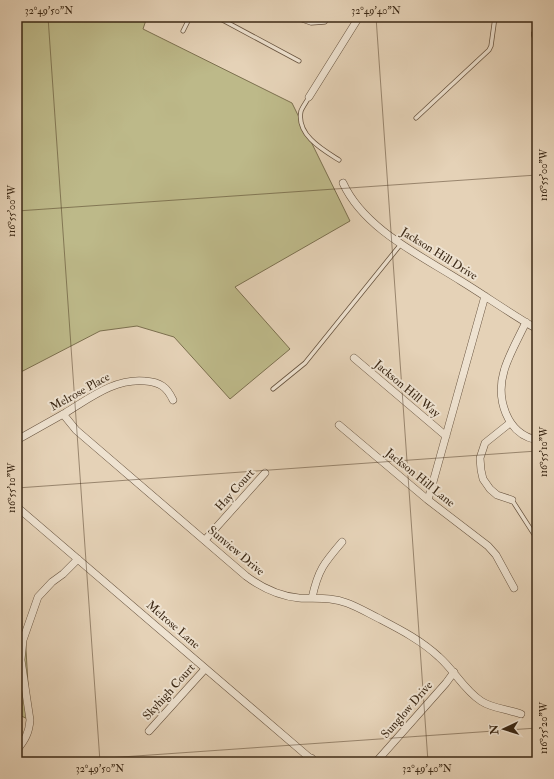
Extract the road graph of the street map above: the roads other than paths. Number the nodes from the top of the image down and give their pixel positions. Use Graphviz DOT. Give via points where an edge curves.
graph roads {
  1 [pos="190,17"];
  2 [pos="217,17"];
  3 [pos="294,17"];
  4 [pos="328,17"];
  5 [pos="359,17"];
  6 [pos="495,17"];
  7 [pos="183,31"];
  8 [pos="299,61"];
  9 [pos="309,97"];
  10 [pos="416,118"];
  11 [pos="339,160"];
  12 [pos="343,183"];
  13 [pos="401,244"];
  14 [pos="485,296"];
  15 [pos="526,322"];
  16 [pos="537,329"];
  17 [pos="354,358"];
  18 [pos="273,389"];
  19 [pos="173,400"];
  20 [pos="63,414"];
  21 [pos="510,424"];
  22 [pos="339,425"];
  23 [pos="446,436"];
  24 [pos="17,440"];
  25 [pos="537,440"];
  26 [pos="265,473"];
  27 [pos="428,500"];
  28 [pos="512,500"];
  29 [pos="17,507"];
  30 [pos="537,539"];
  31 [pos="205,540"];
  32 [pos="342,542"];
  33 [pos="78,559"];
  34 [pos="514,588"];
  35 [pos="312,598"];
  36 [pos="205,668"];
  37 [pos="454,672"];
  38 [pos="521,714"];
  39 [pos="149,731"];
  40 [pos="17,750"];
  41 [pos="311,761"];
  42 [pos="376,762"];
  1 -- 7 [label="lane"];
  2 -- 8 [label="lane"];
  3 -- 4 [label="lane" via="311,24 325,22"];
  5 -- 9 [label="street"];
  6 -- 10 [label="lane" via="489,50"];
  9 -- 11 [label="lane" via="301,110 304,129 321,149"];
  12 -- 13 [label="street, Jackson Hill Drive" via="348,195 367,218"];
  13 -- 14 [label="street, Jackson Hill Drive"];
  13 -- 18 [label="lane" via="305,363"];
  14 -- 15 [label="street, Jackson Hill Drive"];
  14 -- 23 [label="street"];
  15 -- 16 [label="street, Jackson Hill Drive"];
  15 -- 21 [label="street" via="504,371 501,393"];
  17 -- 23 [label="street, Jackson Hill Way"];
  19 -- 20 [label="street, Melrose Place" via="159,383 131,380 106,388"];
  20 -- 24 [label="street, Melrose Place"];
  20 -- 31 [label="street, Sunview Drive" via="76,430"];
  21 -- 25 [label="street" via="519,433"];
  21 -- 28 [label="street" via="485,443 480,464 483,478 490,489 497,495"];
  22 -- 27 [label="street, Jackson Hill Lane"];
  23 -- 27 [label="street"];
  26 -- 31 [label="street, Hay Court"];
  27 -- 34 [label="street, Jackson Hill Lane" via="488,546 496,555"];
  28 -- 30 [label="lane"];
  29 -- 33 [label="street, Melrose Lane"];
  31 -- 35 [label="street, Sunview Drive" via="246,576 263,587 275,593"];
  32 -- 35 [label="street" via="322,567"];
  33 -- 36 [label="street, Melrose Lane"];
  33 -- 40 [label="street" via="38,597 23,640 21,660 30,720 26,738"];
  35 -- 37 [label="street, Sunview Drive" via="348,603 400,629 434,652"];
  36 -- 39 [label="street, Skyhigh Court"];
  36 -- 41 [label="street, Melrose Lane"];
  37 -- 38 [label="street, Sunview Drive" via="480,701"];
  37 -- 42 [label="street, Sunglow Drive"];
}
